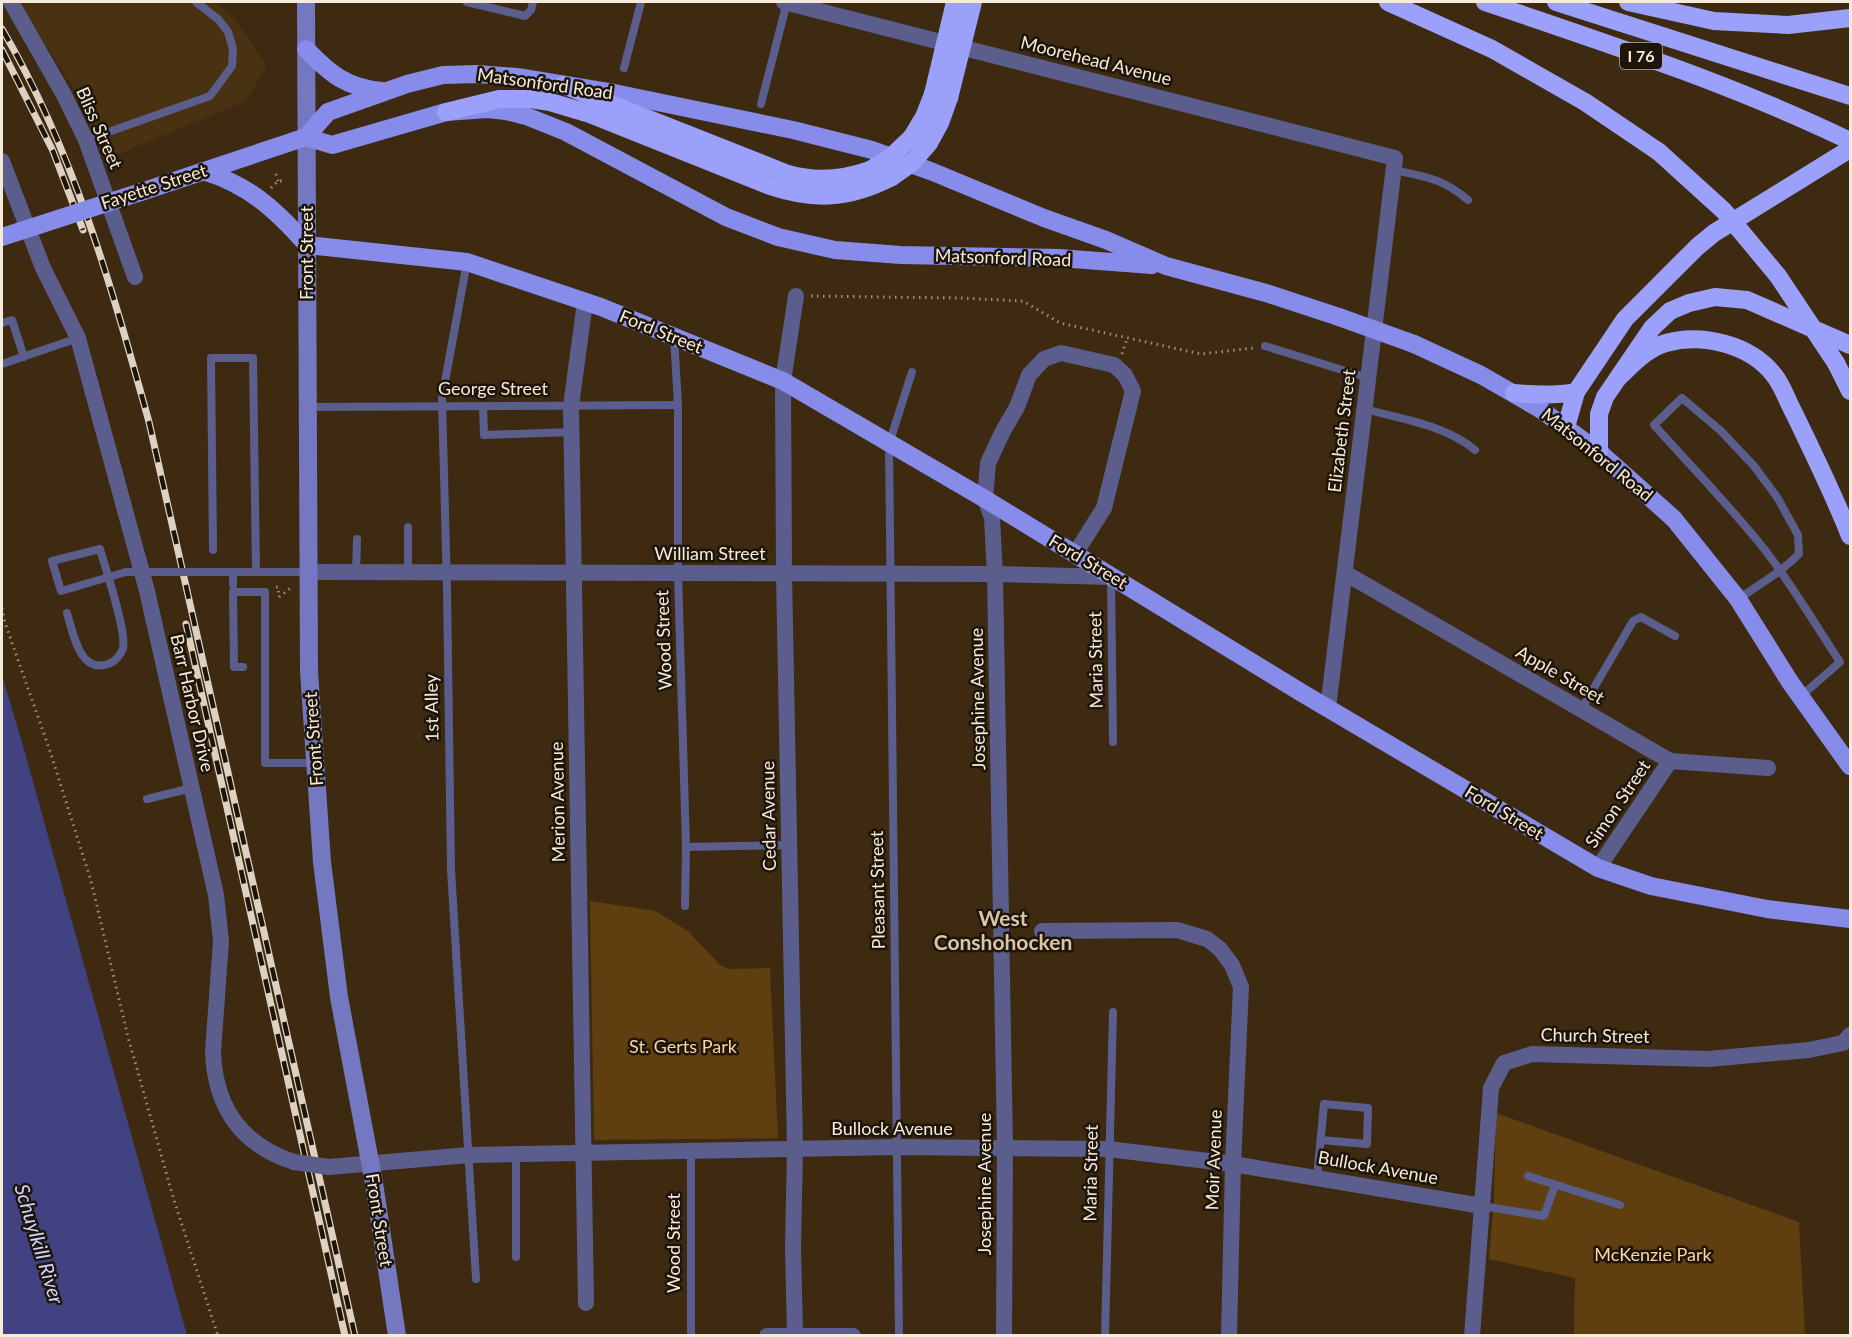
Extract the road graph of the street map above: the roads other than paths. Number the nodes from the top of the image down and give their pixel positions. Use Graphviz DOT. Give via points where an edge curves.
graph roads {
  1 [pos="11,2"];
  2 [pos="196,2"];
  3 [pos="306,2"];
  4 [pos="467,2"];
  5 [pos="533,2"];
  6 [pos="641,2"];
  7 [pos="786,2"];
  8 [pos="955,2"];
  9 [pos="973,2"];
  10 [pos="1388,2"];
  11 [pos="1485,2"];
  12 [pos="1556,2"];
  13 [pos="1628,2"];
  14 [pos="1851,18"];
  15 [pos="306,50"];
  16 [pos="624,68"];
  17 [pos="563,85"];
  18 [pos="387,91"];
  19 [pos="1845,94"];
  20 [pos="941,96"];
  21 [pos="761,104"];
  22 [pos="446,112"];
  23 [pos="306,137"];
  24 [pos="86,140"];
  25 [pos="920,140"];
  26 [pos="1851,141"];
  27 [pos="1851,149"];
  28 [pos="2,161"];
  29 [pos="1394,164"];
  30 [pos="203,171"];
  31 [pos="1468,200"];
  32 [pos="2,237"];
  33 [pos="307,245"];
  34 [pos="467,262"];
  35 [pos="1166,266"];
  36 [pos="135,277"];
  37 [pos="796,296"];
  38 [pos="585,302"];
  39 [pos="2,323"];
  40 [pos="674,337"];
  41 [pos="78,338"];
  42 [pos="1851,345"];
  43 [pos="1265,346"];
  44 [pos="24,357"];
  45 [pos="2,364"];
  46 [pos="912,372"];
  47 [pos="1368,378"];
  48 [pos="1618,378"];
  49 [pos="783,381"];
  50 [pos="1851,391"];
  51 [pos="1576,392"];
  52 [pos="1514,393"];
  53 [pos="1605,397"];
  54 [pos="678,405"];
  55 [pos="443,406"];
  56 [pos="483,406"];
  57 [pos="571,406"];
  58 [pos="308,407"];
  59 [pos="1365,409"];
  60 [pos="1566,427"];
  61 [pos="572,432"];
  62 [pos="889,444"];
  63 [pos="1475,450"];
  64 [pos="1599,452"];
  65 [pos="985,499"];
  66 [pos="408,527"];
  67 [pos="1851,536"];
  68 [pos="357,539"];
  69 [pos="213,550"];
  70 [pos="1075,554"];
  71 [pos="1779,570"];
  72 [pos="233,572"];
  73 [pos="256,572"];
  74 [pos="309,572"];
  75 [pos="356,572"];
  76 [pos="408,572"];
  77 [pos="446,573"];
  78 [pos="574,573"];
  79 [pos="678,573"];
  80 [pos="784,573"];
  81 [pos="1345,573"];
  82 [pos="892,574"];
  83 [pos="995,574"];
  84 [pos="1112,577"];
  85 [pos="109,578"];
  86 [pos="233,585"];
  87 [pos="1738,599"];
  88 [pos="68,614"];
  89 [pos="1675,636"];
  90 [pos="243,667"];
  91 [pos="1800,697"];
  92 [pos="1328,708"];
  93 [pos="1581,710"];
  94 [pos="1113,742"];
  95 [pos="1670,761"];
  96 [pos="315,763"];
  97 [pos="1851,766"];
  98 [pos="1768,768"];
  99 [pos="192,789"];
  100 [pos="147,799"];
  101 [pos="789,845"];
  102 [pos="686,847"];
  103 [pos="1598,868"];
  104 [pos="685,906"];
  105 [pos="1851,919"];
  106 [pos="1042,931"];
  107 [pos="1113,1012"];
  108 [pos="1851,1035"];
  109 [pos="1321,1140"];
  110 [pos="897,1147"];
  111 [pos="1005,1148"];
  112 [pos="795,1149"];
  113 [pos="1108,1149"];
  114 [pos="691,1151"];
  115 [pos="583,1153"];
  116 [pos="516,1154"];
  117 [pos="470,1155"];
  118 [pos="370,1163"];
  119 [pos="1233,1164"];
  120 [pos="1528,1176"];
  121 [pos="1317,1177"];
  122 [pos="1555,1185"];
  123 [pos="1620,1205"];
  124 [pos="1482,1206"];
  125 [pos="516,1257"];
  126 [pos="476,1279"];
  127 [pos="586,1302"];
  128 [pos="397,1335"];
  129 [pos="691,1335"];
  130 [pos="767,1335"];
  131 [pos="795,1335"];
  132 [pos="853,1335"];
  133 [pos="899,1335"];
  134 [pos="1004,1335"];
  135 [pos="1105,1335"];
  136 [pos="1229,1335"];
  137 [pos="1472,1335"];
  1 -- 24 [label="street, Bliss Street"];
  2 -- 24 [label="lane" via="218,19 228,32 233,49 232,66 210,96"];
  3 -- 15 [label="main road, Front Street"];
  4 -- 5 [label="lane" via="525,16"];
  6 -- 16 [label="lane"];
  7 -- 21 [label="lane, Moorehead Avenue"];
  7 -- 29 [label="street, Moorehead Avenue"];
  8 -- 20 [label="highway, bridge"];
  9 -- 20 [label="highway, bridge"];
  10 -- 50 [label="highway, bridge" via="1492,49 1585,102 1659,152 1724,211 1778,276"];
  11 -- 26 [label="highway, I 76" via="1698,75"];
  12 -- 19 [label="highway, I 76"];
  13 -- 14 [label="highway" via="1714,21 1788,25"];
  15 -- 18 [label="main road" via="349,84"];
  15 -- 23 [label="main road, Front Street"];
  17 -- 18 [label="main road, Matsonford Road" via="517,77 451,74"];
  17 -- 25 [label="highway, bridge" via="800,177 837,179 870,170"];
  17 -- 35 [label="main road, Matsonford Road" via="782,127 872,150"];
  18 -- 23 [label="main road, Matsonford Road" via="328,112"];
  20 -- 25 [label="highway" via="924,117"];
  22 -- 23 [label="main road, Matsonford Road" via="332,145"];
  22 -- 25 [label="highway, bridge" via="499,99 550,102 770,186 796,194 824,196 853,193 892,177 912,163"];
  22 -- 35 [label="main road, Matsonford Road" via="487,109 537,120 726,216 806,244 890,255 1059,258"];
  23 -- 30 [label="main road, Fayette Street"];
  23 -- 33 [label="main road, Front Street"];
  24 -- 36 [label="street, Bliss Street"];
  27 -- 51 [label="highway" via="1697,247 1625,319"];
  28 -- 41 [label="street, Barr Harbor Drive" via="43,268"];
  29 -- 31 [label="lane" via="1436,178"];
  29 -- 47 [label="street, Elizabeth Street"];
  30 -- 32 [label="main road, Fayette Street, bridge"];
  30 -- 33 [label="main road" via="254,194"];
  33 -- 34 [label="main road, Ford Street"];
  33 -- 58 [label="main road, Front Street"];
  34 -- 38 [label="main road, Ford Street"];
  34 -- 55 [label="lane, 1st Alley"];
  35 -- 52 [label="main road, Matsonford Road, bridge" via="1266,293 1414,344"];
  37 -- 49 [label="street, Cedar Avenue"];
  38 -- 40 [label="main road, Ford Street"];
  38 -- 57 [label="street, Merion Avenue"];
  39 -- 44 [label="lane" via="12,320"];
  40 -- 49 [label="main road, Ford Street"];
  40 -- 54 [label="lane, Wood Street"];
  41 -- 44 [label="lane"];
  41 -- 99 [label="street, Barr Harbor Drive" via="147,591"];
  42 -- 48 [label="highway" via="1747,300 1716,297 1670,311 1652,328"];
  43 -- 47 [label="lane"];
  44 -- 45 [label="lane"];
  46 -- 62 [label="lane, Pleasant Street"];
  47 -- 59 [label="street, Elizabeth Street"];
  48 -- 53 [label="highway"];
  48 -- 67 [label="highway" via="1664,343 1690,339 1715,340 1759,361 1774,375"];
  49 -- 62 [label="main road, Ford Street"];
  49 -- 80 [label="street, Cedar Avenue"];
  51 -- 52 [label="highway" via="1538,396"];
  51 -- 60 [label="highway"];
  52 -- 60 [label="main road, Matsonford Road"];
  53 -- 60 [label="highway"];
  53 -- 64 [label="highway" via="1599,414"];
  54 -- 57 [label="lane, George Street"];
  54 -- 79 [label="lane, Wood Street"];
  55 -- 56 [label="lane, George Street"];
  55 -- 58 [label="lane, George Street"];
  55 -- 77 [label="lane, 1st Alley"];
  56 -- 57 [label="lane, George Street"];
  56 -- 61 [label="lane" via="484,435"];
  57 -- 61 [label="street, Merion Avenue"];
  58 -- 74 [label="main road, Front Street"];
  59 -- 63 [label="lane" via="1463,439"];
  59 -- 81 [label="street, Elizabeth Street"];
  60 -- 64 [label="main road, Matsonford Road"];
  61 -- 78 [label="street, Merion Avenue"];
  62 -- 65 [label="main road, Ford Street"];
  62 -- 82 [label="lane, Pleasant Street"];
  64 -- 87 [label="main road, Matsonford Road" via="1674,519"];
  65 -- 70 [label="main road, Ford Street"];
  65 -- 70 [label="street, Josephine Avenue" via="988,463 1029,375 1044,359 1061,353 1114,365 1133,391 1104,507"];
  65 -- 83 [label="street, Josephine Avenue" via="992,518"];
  66 -- 76 [label="lane"];
  68 -- 75 [label="lane"];
  69 -- 73 [label="lane" via="211,358 253,358"];
  70 -- 84 [label="main road, Ford Street"];
  71 -- 71 [label="lane" via="1716,491 1654,425 1682,398 1721,431 1777,497 1798,535 1799,554"];
  71 -- 87 [label="lane"];
  71 -- 91 [label="lane" via="1840,662"];
  72 -- 73 [label="lane"];
  72 -- 85 [label="lane, bridge" via="126,572"];
  72 -- 86 [label="lane"];
  73 -- 74 [label="lane"];
  74 -- 75 [label="street, William Street"];
  74 -- 96 [label="main road, Front Street" via="309,671"];
  75 -- 76 [label="street, William Street"];
  76 -- 77 [label="street, William Street"];
  77 -- 78 [label="street, William Street"];
  77 -- 117 [label="lane, 1st Alley" via="451,870"];
  78 -- 79 [label="street, William Street"];
  78 -- 115 [label="street, Merion Avenue"];
  79 -- 80 [label="street, William Street"];
  79 -- 102 [label="lane, Wood Street"];
  80 -- 82 [label="street, William Street"];
  80 -- 101 [label="street, Cedar Avenue"];
  81 -- 92 [label="street, Elizabeth Street"];
  81 -- 93 [label="street, Apple Street"];
  82 -- 83 [label="street, William Street"];
  82 -- 110 [label="lane, Pleasant Street"];
  83 -- 84 [label="street, William Street"];
  83 -- 111 [label="street, Josephine Avenue"];
  84 -- 92 [label="main road, Ford Street"];
  84 -- 94 [label="lane, Maria Street"];
  85 -- 85 [label="lane" via="100,549 52,561 61,591"];
  85 -- 88 [label="lane" via="123,640 115,660 101,665 87,661 78,648"];
  87 -- 91 [label="main road, Matsonford Road"];
  89 -- 93 [label="lane" via="1641,617 1633,621"];
  90 -- 96 [label="lane" via="234,667 233,592 265,592 265,763"];
  91 -- 97 [label="main road, Matsonford Road"];
  92 -- 103 [label="main road, Ford Street"];
  93 -- 95 [label="street, Apple Street"];
  95 -- 98 [label="street, Apple Street"];
  95 -- 103 [label="street, Simon Street"];
  96 -- 118 [label="main road, Front Street" via="326,906 340,1007"];
  99 -- 100 [label="lane"];
  99 -- 118 [label="street, Barr Harbor Drive, bridge" via="220,930 213,1052 216,1083 227,1110 242,1131 271,1154 329,1167"];
  101 -- 102 [label="lane"];
  101 -- 112 [label="street, Cedar Avenue"];
  102 -- 104 [label="lane, Wood Street"];
  103 -- 105 [label="main road, Ford Street" via="1651,886 1767,909"];
  106 -- 119 [label="street, Moir Avenue" via="1177,930 1207,939 1220,949 1241,987"];
  107 -- 113 [label="lane, Maria Street"];
  108 -- 124 [label="street, Church Street" via="1843,1042 1809,1050 1708,1059 1532,1054 1504,1063 1491,1089"];
  109 -- 109 [label="lane" via="1324,1104 1368,1108 1367,1144"];
  109 -- 121 [label="lane"];
  110 -- 111 [label="street, Bullock Avenue"];
  110 -- 112 [label="street, Bullock Avenue"];
  110 -- 133 [label="lane, Pleasant Street"];
  111 -- 113 [label="street, Bullock Avenue"];
  111 -- 134 [label="street, Josephine Avenue"];
  112 -- 114 [label="street, Bullock Avenue"];
  112 -- 131 [label="street, Cedar Avenue"];
  113 -- 119 [label="street, Bullock Avenue"];
  113 -- 135 [label="lane, Maria Street"];
  114 -- 115 [label="street, Bullock Avenue"];
  114 -- 129 [label="lane, Wood Street"];
  115 -- 116 [label="street, Bullock Avenue"];
  115 -- 127 [label="street, Merion Avenue"];
  116 -- 117 [label="street, Bullock Avenue"];
  116 -- 125 [label="lane"];
  117 -- 118 [label="street, Bullock Avenue"];
  117 -- 126 [label="lane, 1st Alley"];
  118 -- 128 [label="main road, Front Street"];
  119 -- 121 [label="street, Bullock Avenue"];
  119 -- 136 [label="street, Moir Avenue"];
  120 -- 122 [label="lane"];
  121 -- 124 [label="street, Bullock Avenue"];
  122 -- 123 [label="lane"];
  122 -- 124 [label="lane" via="1544,1216"];
  124 -- 137 [label="street, Church Street"];
  130 -- 131 [label="street"];
  131 -- 132 [label="street"];
}
